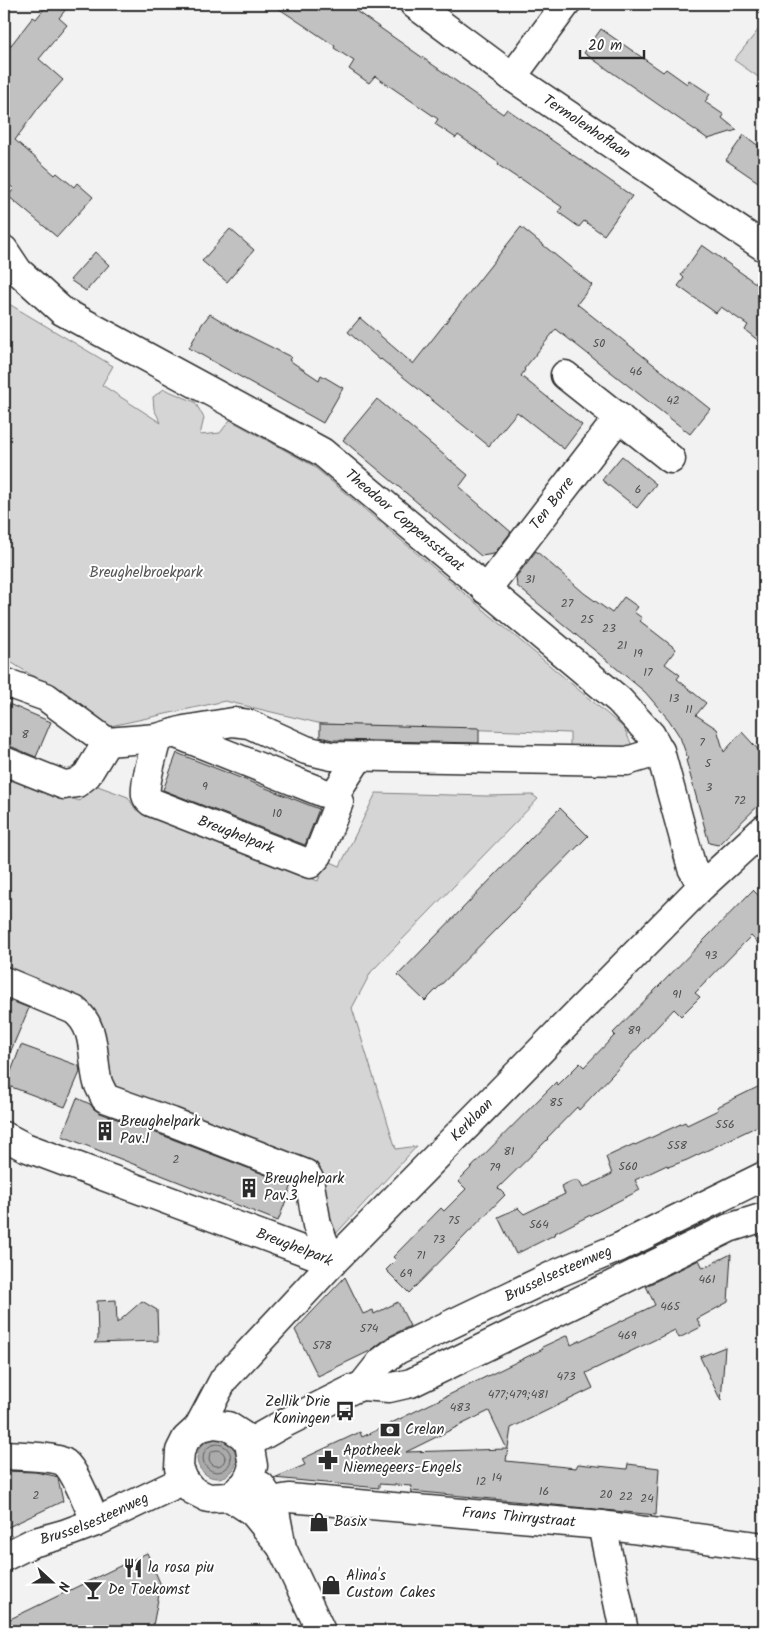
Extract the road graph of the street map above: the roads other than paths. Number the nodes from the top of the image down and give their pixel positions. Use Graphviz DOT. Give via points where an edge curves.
graph roads {
  1 [pos="414,4"];
  2 [pos="566,4"];
  3 [pos="512,77"];
  4 [pos="764,247"];
  5 [pos="4,250"];
  6 [pos="565,374"];
  7 [pos="619,417"];
  8 [pos="671,459"];
  9 [pos="486,590"];
  10 [pos="4,682"];
  11 [pos="165,735"];
  12 [pos="107,742"];
  13 [pos="660,751"];
  14 [pos="358,757"];
  15 [pos="4,761"];
  16 [pos="335,794"];
  17 [pos="764,829"];
  18 [pos="702,886"];
  19 [pos="4,981"];
  20 [pos="4,1136"];
  21 [pos="764,1176"];
  22 [pos="764,1217"];
  23 [pos="332,1263"];
  24 [pos="362,1386"];
  25 [pos="198,1428"];
  26 [pos="250,1443"];
  27 [pos="4,1455"];
  28 [pos="250,1475"];
  29 [pos="184,1480"];
  30 [pos="230,1497"];
  31 [pos="271,1501"];
  32 [pos="96,1522"];
  33 [pos="602,1525"];
  34 [pos="764,1546"];
  35 [pos="282,1548"];
  36 [pos="4,1557"];
  37 [pos="321,1631"];
  38 [pos="624,1631"];
  1 -- 3 [label="street, Termolenhoflaan"];
  2 -- 3 [label="street"];
  3 -- 4 [label="street, Termolenhoflaan"];
  5 -- 9 [label="street, Theodoor Coppensstraat" via="18,271 62,311 322,452"];
  6 -- 7 [label="street"];
  7 -- 8 [label="street"];
  7 -- 9 [label="street, Ten Borre"];
  9 -- 13 [label="street, Theodoor Coppensstraat" via="619,700 651,735"];
  10 -- 12 [label="street" via="46,697"];
  11 -- 12 [label="street"];
  11 -- 14 [label="street" via="233,722 249,724 306,750 331,756"];
  11 -- 16 [label="street" via="324,793"];
  11 -- 16 [label="street, Breughelpark" via="149,774 146,794 151,802 310,864 318,855 339,802"];
  12 -- 15 [label="street" via="87,775 77,783 64,785"];
  13 -- 14 [label="street" via="627,762"];
  13 -- 18 [label="street, Theodoor Coppensstraat" via="692,868"];
  14 -- 16 [label="street, Breughelpark"];
  17 -- 18 [label="street, Kerklaan"];
  18 -- 23 [label="street, Kerklaan"];
  19 -- 23 [label="street, Breughelpark" via="81,1015 90,1029 98,1083 105,1098 306,1174 317,1225"];
  20 -- 23 [label="street, Breughelpark" via="25,1147"];
  21 -- 24 [label="street, Brusselsesteenweg" via="397,1350 381,1362"];
  22 -- 24 [label="street, Brusselsesteenweg" via="730,1228 410,1383 389,1388"];
  23 -- 25 [label="street, Kerklaan" via="224,1379"];
  24 -- 26 [label="street, Brusselsesteenweg"];
  25 -- 26 [label="street" via="214,1424 228,1426"];
  25 -- 29 [label="street" via="186,1439 180,1452 179,1468"];
  26 -- 28 [label="street" via="253,1466"];
  27 -- 32 [label="street" via="55,1459 64,1463 72,1471"];
  28 -- 30 [label="street"];
  28 -- 31 [label="street"];
  29 -- 30 [label="street" via="192,1490 208,1498"];
  29 -- 32 [label="street, Brusselsesteenweg"];
  30 -- 35 [label="street" via="253,1512"];
  31 -- 33 [label="street, Frans Thirrystraat" via="289,1498"];
  31 -- 35 [label="street"];
  32 -- 36 [label="street, Brusselsesteenweg" via="32,1543"];
  33 -- 34 [label="street, Frans Thirrystraat"];
  33 -- 38 [label="street"];
  35 -- 37 [label="street"];
}
